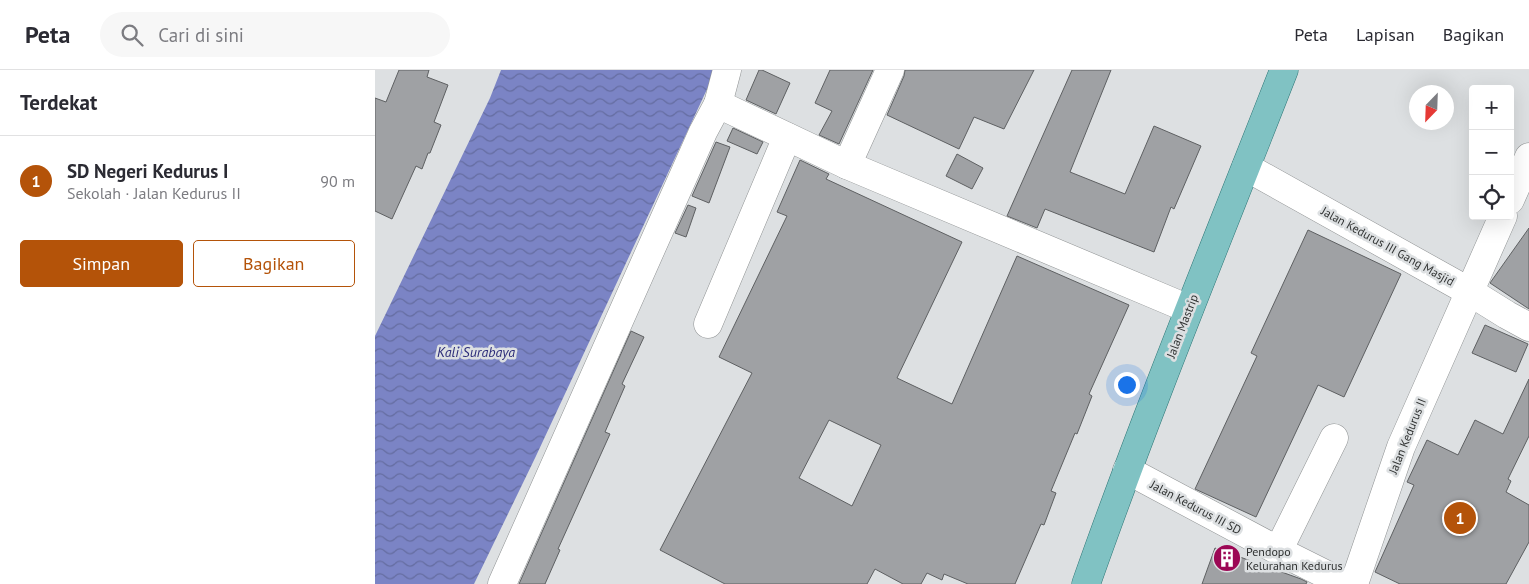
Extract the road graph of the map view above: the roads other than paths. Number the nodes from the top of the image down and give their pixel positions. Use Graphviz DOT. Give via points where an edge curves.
graph roads {
  1 [pos="727,70"];
  2 [pos="890,70"];
  3 [pos="1284,70"];
  4 [pos="718,104"];
  5 [pos="787,137"];
  6 [pos="1529,157"];
  7 [pos="847,165"];
  8 [pos="1246,167"];
  9 [pos="1514,191"];
  10 [pos="1501,220"];
  11 [pos="1471,292"];
  12 [pos="1189,309"];
  13 [pos="708,324"];
  14 [pos="1529,326"];
  15 [pos="1334,438"];
  16 [pos="1127,470"];
  17 [pos="1279,551"];
  18 [pos="503,584"];
  19 [pos="1086,584"];
  20 [pos="1345,584"];
  21 [pos="1354,584"];
  1 -- 4 [label="street"];
  2 -- 7 [label="street"];
  3 -- 8 [label="main road, Jalan Mastrip"];
  4 -- 5 [label="street"];
  4 -- 18 [label="street"];
  5 -- 7 [label="street"];
  5 -- 13 [label="street"];
  6 -- 9 [label="street"];
  7 -- 12 [label="street"];
  8 -- 11 [label="street, Jalan Kedurus III Gang Masjid"];
  8 -- 12 [label="main road, Jalan Mastrip"];
  10 -- 11 [label="street, Jalan Kedurus II"];
  11 -- 14 [label="street, Jalan Kedurus III Gang Masjid"];
  11 -- 21 [label="street, Jalan Kedurus II" via="1401,447"];
  12 -- 16 [label="main road, Jalan Mastrip"];
  15 -- 17 [label="street"];
  16 -- 17 [label="street, Jalan Kedurus III SD"];
  16 -- 19 [label="main road, Jalan Mastrip"];
  17 -- 20 [label="street, Jalan Kedurus III SD"];
}
